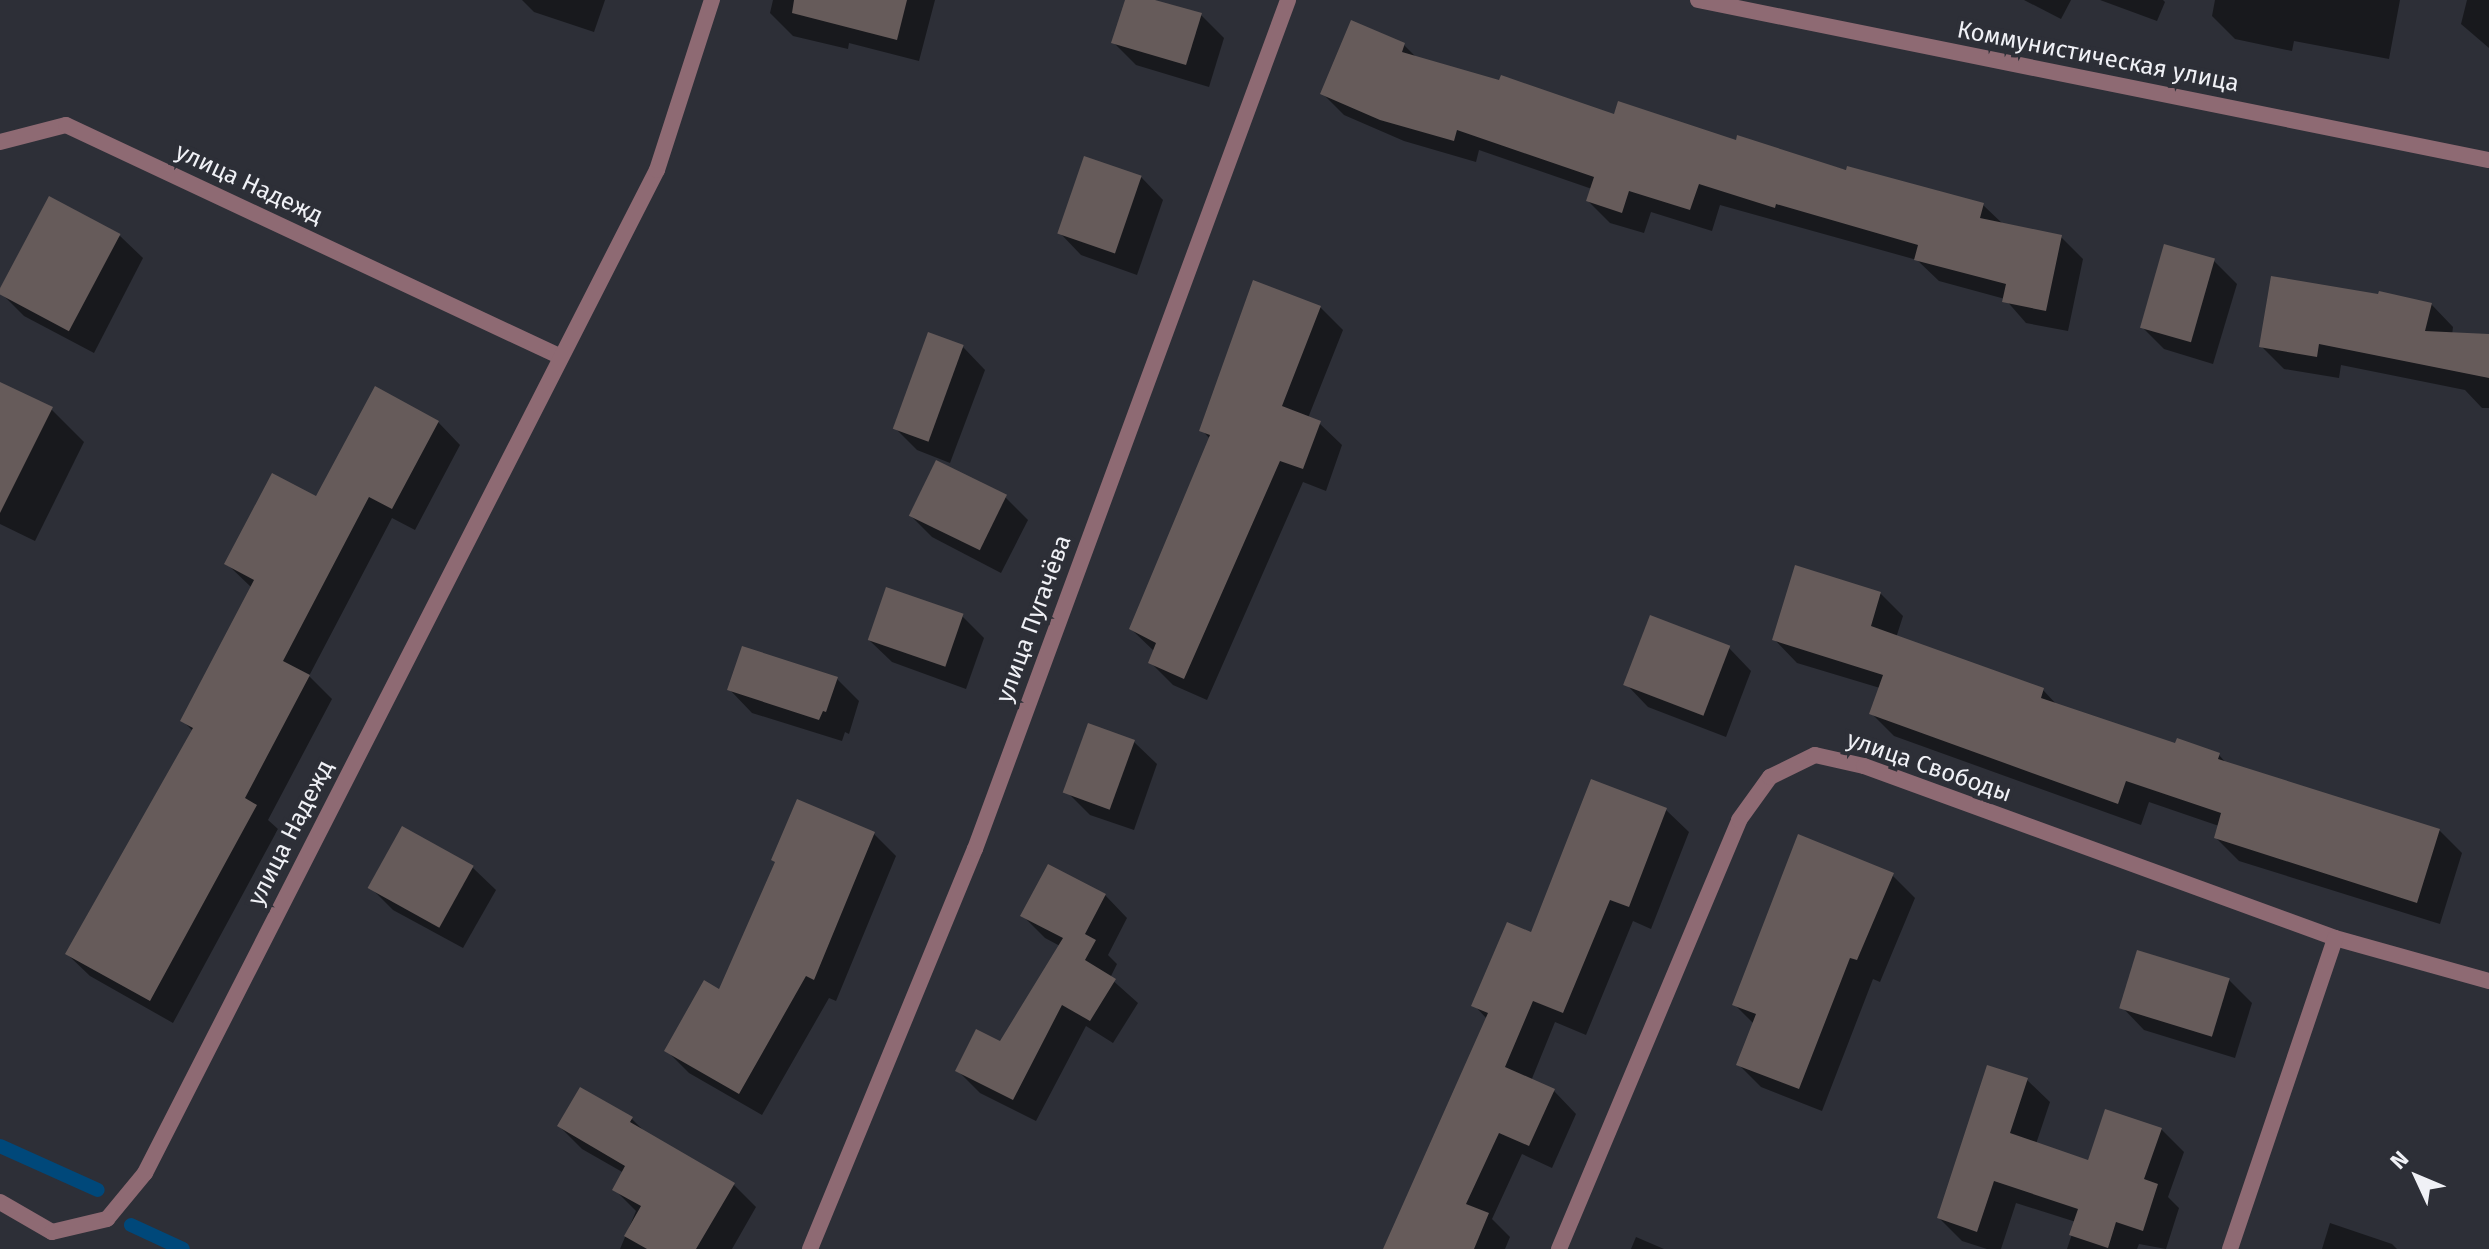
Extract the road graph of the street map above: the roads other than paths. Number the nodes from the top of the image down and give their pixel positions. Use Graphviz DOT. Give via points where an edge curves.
graph roads {
  1 [pos="712,0"];
  2 [pos="1288,0"];
  3 [pos="1698,0"];
  4 [pos="0,142"];
  5 [pos="2489,160"];
  6 [pos="559,356"];
  7 [pos="2335,938"];
  8 [pos="2489,981"];
  9 [pos="0,1202"];
  10 [pos="810,1249"];
  11 [pos="1559,1249"];
  12 [pos="2230,1249"];
  1 -- 6 [label="street, улица Надежд" via="657,170"];
  2 -- 10 [label="street, улица Пугачёва" via="975,849"];
  3 -- 5 [label="street, Коммунистическая улица"];
  4 -- 6 [label="street, улица Надежд" via="66,125"];
  6 -- 9 [label="street, улица Надежд" via="145,1173 107,1219 52,1232"];
  7 -- 8 [label="street, улица Свободы"];
  7 -- 11 [label="street, улица Свободы" via="1864,766 1815,755 1770,777 1739,820"];
  7 -- 12 [label="street"];
}
